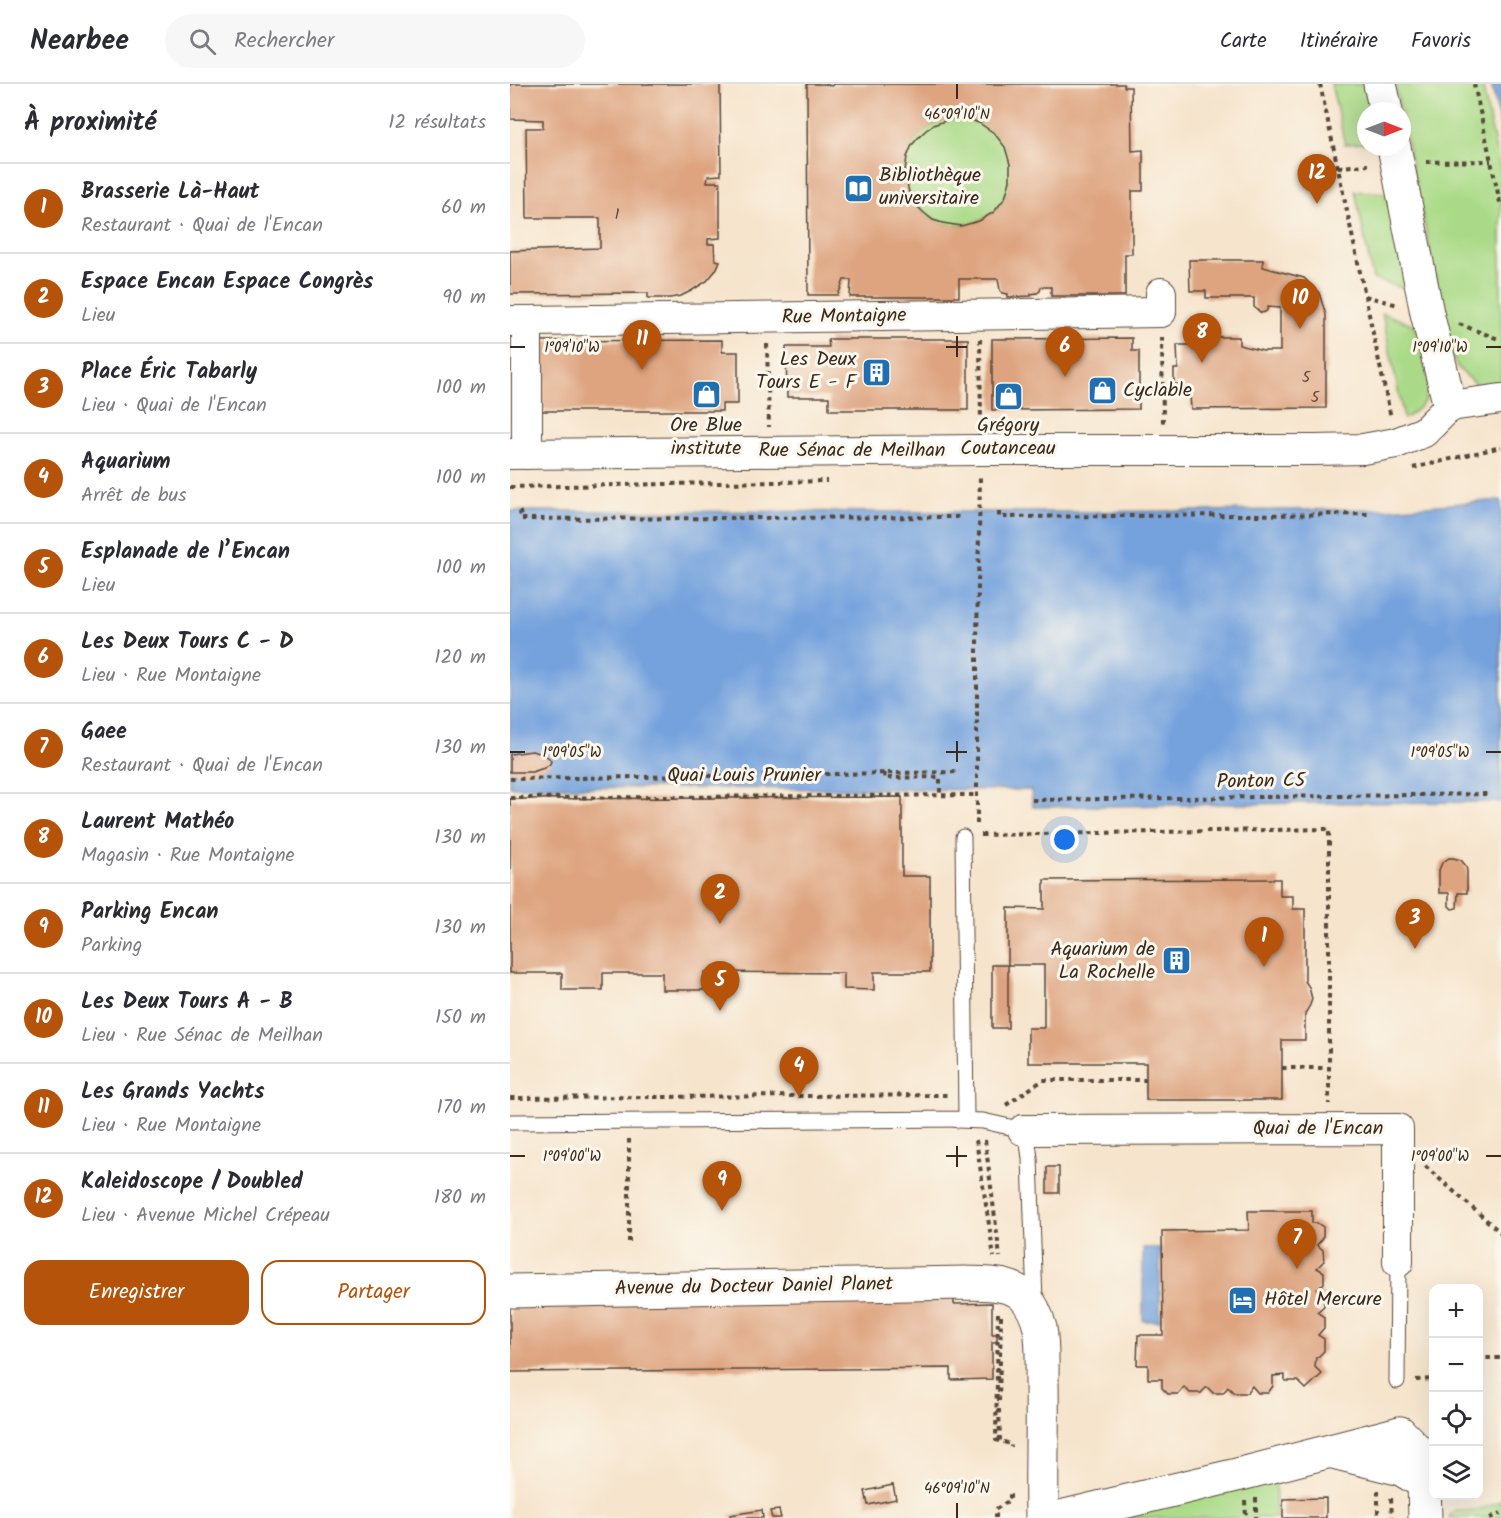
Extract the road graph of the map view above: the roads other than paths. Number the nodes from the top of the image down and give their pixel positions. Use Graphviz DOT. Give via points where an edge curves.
graph roads {
  1 [pos="1380,84"];
  2 [pos="1384,102"];
  3 [pos="1396,156"];
  4 [pos="1161,303"];
  5 [pos="519,321"];
  6 [pos="1501,399"];
  7 [pos="1450,406"];
  8 [pos="519,454"];
  9 [pos="970,836"];
  10 [pos="966,1119"];
  11 [pos="510,1122"];
  12 [pos="1023,1130"];
  13 [pos="1398,1262"];
  14 [pos="510,1291"];
  15 [pos="1036,1314"];
  16 [pos="1397,1381"];
  17 [pos="1331,1452"];
  18 [pos="1406,1491"];
  19 [pos="1042,1518"];
  20 [pos="1056,1518"];
  21 [pos="1425,1518"];
  1 -- 2 [label="street"];
  3 -- 7 [label="street"];
  4 -- 5 [label="street, Rue Montaigne" via="980,315"];
  5 -- 8 [label="street, Rue Sénac de Meilhan"];
  6 -- 7 [label="street"];
  7 -- 8 [label="street, Rue Sénac de Meilhan" via="1424,432 1396,443 1354,449"];
  9 -- 10 [label="lane"];
  10 -- 11 [label="lane"];
  10 -- 12 [label="lane" via="979,1128"];
  12 -- 13 [label="street, Quai de l'Encan" via="1398,1129"];
  12 -- 15 [label="lane" via="1030,1158"];
  13 -- 16 [label="lane, Quai de l'Encan"];
  14 -- 15 [label="street, Avenue du Docteur Daniel Planet" via="965,1283 1014,1290"];
  15 -- 19 [label="street" via="1041,1343"];
  17 -- 18 [label="street"];
  17 -- 18 [label="street" via="1400,1433"];
  17 -- 20 [label="street"];
  18 -- 21 [label="street"];
}
